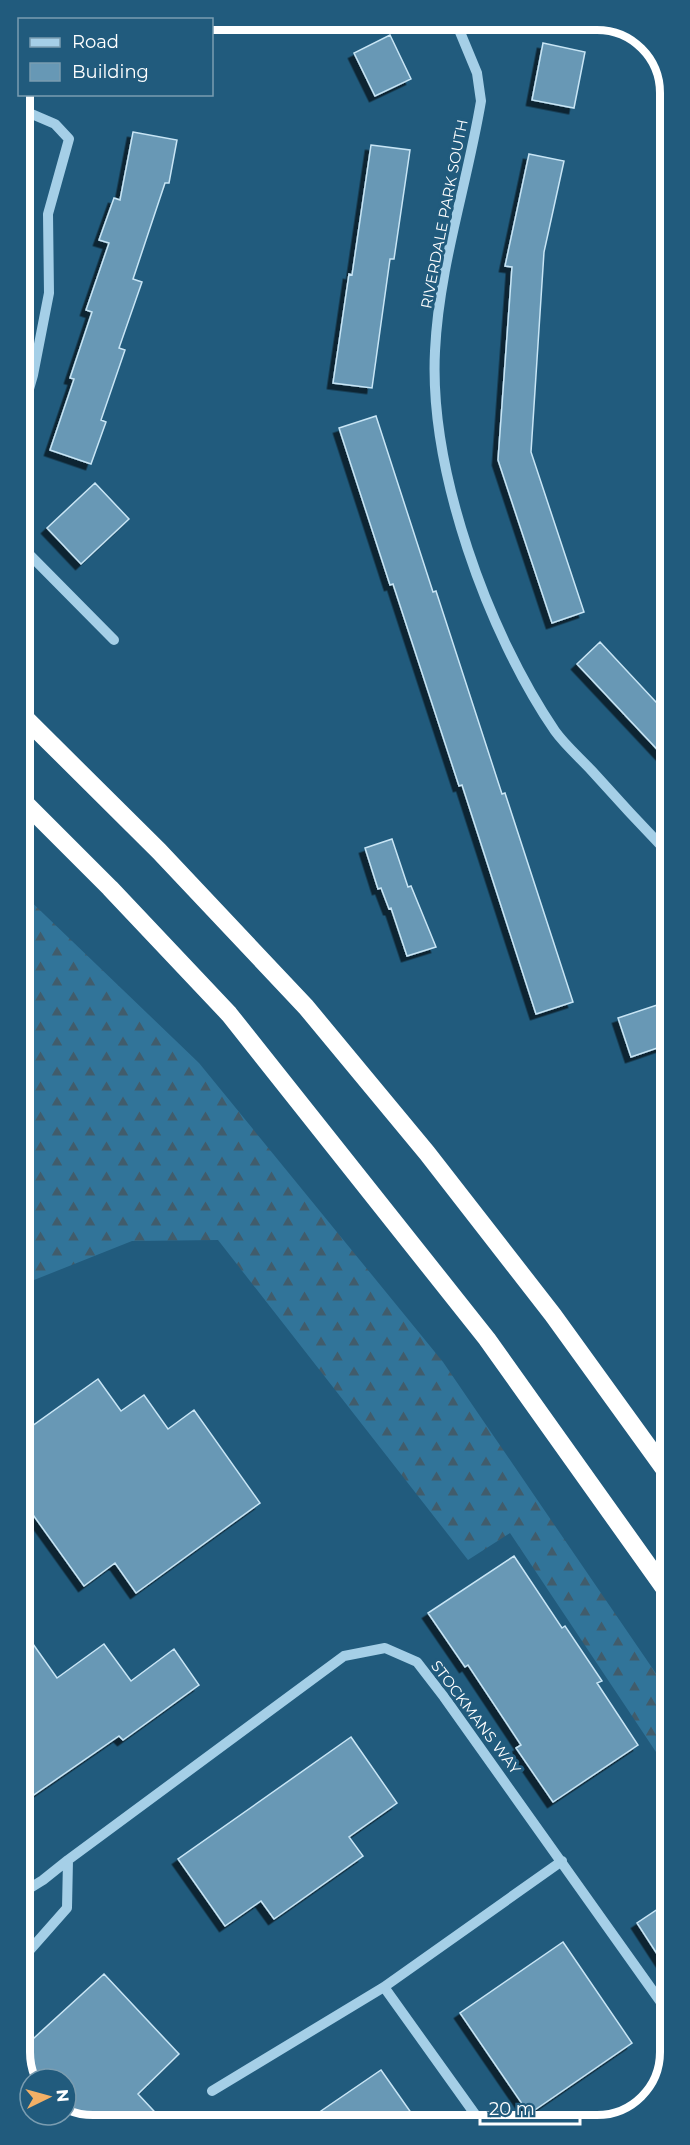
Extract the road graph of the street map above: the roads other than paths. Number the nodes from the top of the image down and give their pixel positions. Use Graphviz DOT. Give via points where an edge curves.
graph roads {
  1 [pos="459,30"];
  2 [pos="30,113"];
  3 [pos="30,385"];
  4 [pos="30,555"];
  5 [pos="114,640"];
  6 [pos="30,723"];
  7 [pos="30,808"];
  8 [pos="660,844"];
  9 [pos="660,1463"];
  10 [pos="660,1582"];
  11 [pos="68,1860"];
  12 [pos="562,1861"];
  13 [pos="30,1888"];
  14 [pos="30,1950"];
  15 [pos="384,1987"];
  16 [pos="660,2001"];
  17 [pos="212,2091"];
  18 [pos="476,2115"];
  1 -- 8 [label="street, RIVERDALE PARK SOUTH" via="477,73 481,101 442,283 434,392 456,510 497,624 538,704 557,733"];
  2 -- 3 [label="street" via="56,124 69,139 48,214 49,293"];
  4 -- 5 [label="street"];
  6 -- 9 [label="highway" via="159,851 306,1007 427,1153 553,1315"];
  7 -- 10 [label="highway" via="229,1014 487,1339"];
  11 -- 12 [label="street, STOCKMANS WAY" via="344,1656 385,1648 417,1662"];
  11 -- 13 [label="street, STOCKMANS WAY"];
  11 -- 14 [label="street" via="68,1908"];
  12 -- 15 [label="street"];
  12 -- 16 [label="street, STOCKMANS WAY"];
  15 -- 17 [label="street"];
  15 -- 18 [label="street"];
}
